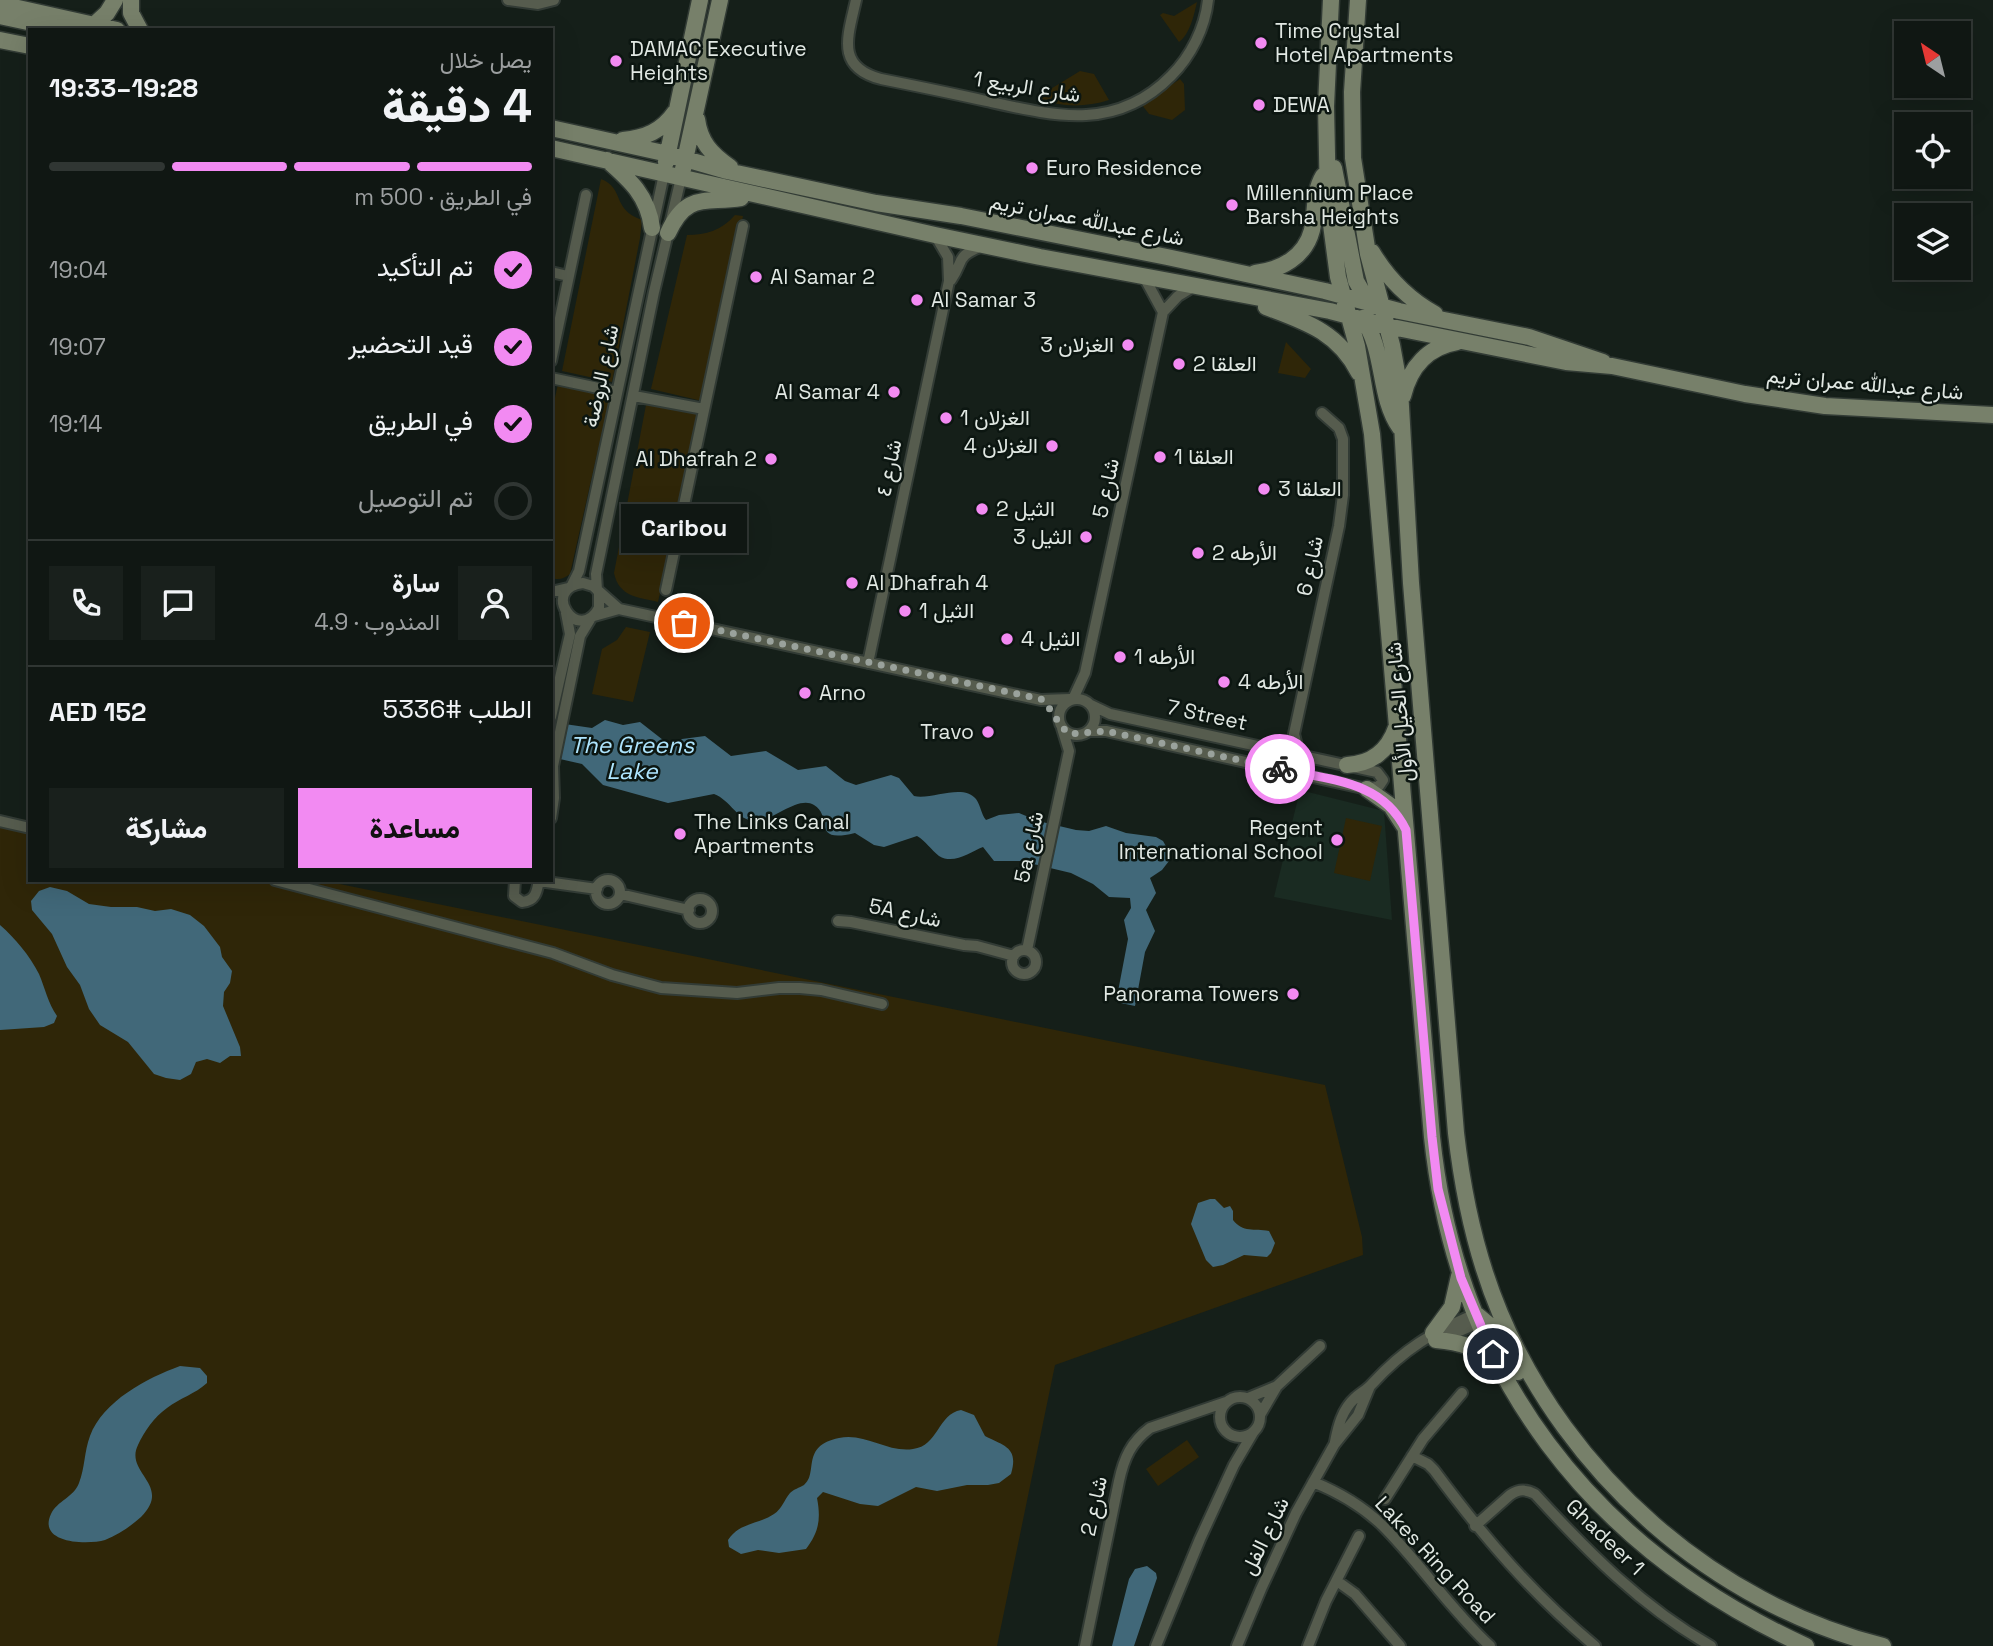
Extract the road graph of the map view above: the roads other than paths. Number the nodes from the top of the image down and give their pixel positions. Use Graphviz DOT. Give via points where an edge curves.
graph roads {
  1 [pos="115,0"];
  2 [pos="131,0"];
  3 [pos="508,0"];
  4 [pos="554,0"];
  5 [pos="700,0"];
  6 [pos="720,0"];
  7 [pos="856,0"];
  8 [pos="1208,0"];
  9 [pos="1331,0"];
  10 [pos="1358,0"];
  11 [pos="0,4"];
  12 [pos="0,16"];
  13 [pos="94,24"];
  14 [pos="0,27"];
  15 [pos="56,28"];
  16 [pos="109,28"];
  17 [pos="139,28"];
  18 [pos="28,33"];
  19 [pos="0,40"];
  20 [pos="28,46"];
  21 [pos="678,107"];
  22 [pos="696,110"];
  23 [pos="553,128"];
  24 [pos="613,141"];
  25 [pos="553,148"];
  26 [pos="1325,150"];
  27 [pos="668,154"];
  28 [pos="605,159"];
  29 [pos="685,159"];
  30 [pos="1326,172"];
  31 [pos="664,174"];
  32 [pos="741,174"];
  33 [pos="681,178"];
  34 [pos="586,195"];
  35 [pos="751,195"];
  36 [pos="743,226"];
  37 [pos="660,231"];
  38 [pos="935,235"];
  39 [pos="1364,236"];
  40 [pos="985,245"];
  41 [pos="553,272"];
  42 [pos="1247,274"];
  43 [pos="1143,275"];
  44 [pos="568,276"];
  45 [pos="949,281"];
  46 [pos="1196,285"];
  47 [pos="1239,293"];
  48 [pos="1350,308"];
  49 [pos="1163,312"];
  50 [pos="1380,314"];
  51 [pos="1450,322"];
  52 [pos="1465,341"];
  53 [pos="1357,346"];
  54 [pos="553,351"];
  55 [pos="1377,351"];
  56 [pos="1612,366"];
  57 [pos="553,378"];
  58 [pos="1364,382"];
  59 [pos="617,392"];
  60 [pos="634,396"];
  61 [pos="1401,401"];
  62 [pos="704,409"];
  63 [pos="1322,413"];
  64 [pos="1993,415"];
  65 [pos="1402,429"];
  66 [pos="570,587"];
  67 [pos="666,590"];
  68 [pos="598,592"];
  69 [pos="553,593"];
  70 [pos="553,596"];
  71 [pos="619,609"];
  72 [pos="565,610"];
  73 [pos="593,617"];
  74 [pos="868,663"];
  75 [pos="1085,673"];
  76 [pos="1041,699"];
  77 [pos="1072,699"];
  78 [pos="1090,704"];
  79 [pos="555,717"];
  80 [pos="1397,722"];
  81 [pos="1061,726"];
  82 [pos="1087,732"];
  83 [pos="1294,734"];
  84 [pos="1276,750"];
  85 [pos="1069,751"];
  86 [pos="1303,755"];
  87 [pos="1347,765"];
  88 [pos="553,766"];
  89 [pos="1367,789"];
  90 [pos="553,802"];
  91 [pos="0,821"];
  92 [pos="28,828"];
  93 [pos="1406,830"];
  94 [pos="553,879"];
  95 [pos="283,882"];
  96 [pos="515,882"];
  97 [pos="539,882"];
  98 [pos="549,882"];
  99 [pos="569,884"];
  100 [pos="597,889"];
  101 [pos="620,894"];
  102 [pos="689,910"];
  103 [pos="838,921"];
  104 [pos="1027,950"];
  105 [pos="1014,956"];
  106 [pos="883,1004"];
  107 [pos="1460,1276"];
  108 [pos="1484,1311"];
  109 [pos="1431,1338"];
  110 [pos="1320,1346"];
  111 [pos="1503,1372"];
  112 [pos="1277,1386"];
  113 [pos="1462,1393"];
  114 [pos="1248,1398"];
  115 [pos="1226,1402"];
  116 [pos="1194,1414"];
  117 [pos="1260,1415"];
  118 [pos="1557,1418"];
  119 [pos="1225,1430"];
  120 [pos="1254,1431"];
  121 [pos="1412,1456"];
  122 [pos="1234,1465"];
  123 [pos="1313,1482"];
  124 [pos="1385,1499"];
  125 [pos="1475,1526"];
  126 [pos="1359,1536"];
  127 [pos="1337,1581"];
  128 [pos="1477,1641"];
  129 [pos="1085,1646"];
  130 [pos="1156,1646"];
  131 [pos="1237,1646"];
  132 [pos="1308,1646"];
  133 [pos="1401,1646"];
  134 [pos="1490,1646"];
  135 [pos="1595,1646"];
  136 [pos="1711,1646"];
  137 [pos="1806,1646"];
  138 [pos="1883,1646"];
  1 -- 13 [label="main road"];
  2 -- 17 [label="main road" via="131,13"];
  3 -- 4 [label="street" via="538,4"];
  5 -- 21 [label="main road"];
  6 -- 22 [label="main road"];
  7 -- 8 [label="street, شارع الربيع 1" via="847,47 853,64 866,74 1039,113 1079,117 1126,106 1165,82 1196,38"];
  9 -- 26 [label="main road, شارع الخيل الأول"];
  10 -- 39 [label="main road, شارع الخيل الأول" via="1352,125"];
  11 -- 13 [label="main road"];
  12 -- 15 [label="main road"];
  13 -- 16 [label="main road"];
  14 -- 18 [label="main road"];
  19 -- 20 [label="main road"];
  21 -- 24 [label="main road" via="650,134"];
  21 -- 27 [label="main road"];
  22 -- 29 [label="main road"];
  22 -- 32 [label="main road" via="700,135 709,151"];
  23 -- 24 [label="main road, شارع عبدالله عمران تريم"];
  24 -- 27 [label="main road, شارع عبدالله عمران تريم"];
  25 -- 28 [label="main road, شارع عبدالله عمران تريم"];
  26 -- 30 [label="main road, شارع الخيل الأول"];
  26 -- 50 [label="main road" via="1335,169 1356,281"];
  27 -- 29 [label="main road, شارع عبدالله عمران تريم"];
  27 -- 31 [label="main road"];
  28 -- 31 [label="main road, شارع عبدالله عمران تريم"];
  28 -- 37 [label="main road" via="641,193"];
  29 -- 32 [label="main road, شارع عبدالله عمران تريم"];
  29 -- 33 [label="main road"];
  30 -- 42 [label="main road" via="1302,251 1281,267"];
  30 -- 48 [label="main road, شارع الخيل الأول" via="1330,227"];
  31 -- 33 [label="main road, شارع عبدالله عمران تريم"];
  31 -- 37 [label="street, شارع الروضة"];
  32 -- 42 [label="main road, شارع عبدالله عمران تريم"];
  33 -- 35 [label="main road, شارع عبدالله عمران تريم"];
  33 -- 37 [label="street, شارع الروضة"];
  34 -- 44 [label="street"];
  35 -- 37 [label="main road" via="693,203"];
  35 -- 38 [label="main road, شارع عبدالله عمران تريم"];
  36 -- 62 [label="street"];
  37 -- 59 [label="street, شارع الروضة"];
  37 -- 60 [label="street, شارع الروضة"];
  38 -- 40 [label="main road, شارع عبدالله عمران تريم"];
  38 -- 45 [label="street, شارع ٤" via="948,257"];
  39 -- 50 [label="main road, شارع الخيل الأول"];
  39 -- 51 [label="main road" via="1400,289"];
  40 -- 43 [label="main road, شارع عبدالله عمران تريم"];
  40 -- 45 [label="street, شارع ٤" via="964,254"];
  41 -- 44 [label="street"];
  42 -- 48 [label="main road, شارع عبدالله عمران تريم" via="1325,291"];
  43 -- 46 [label="main road, شارع عبدالله عمران تريم"];
  43 -- 49 [label="street"];
  44 -- 54 [label="street"];
  45 -- 74 [label="street, شارع ٤"];
  46 -- 47 [label="main road, شارع عبدالله عمران تريم"];
  46 -- 49 [label="street"];
  47 -- 48 [label="main road, شارع عبدالله عمران تريم"];
  47 -- 58 [label="main road" via="1327,334 1349,356"];
  48 -- 50 [label="main road, شارع عبدالله عمران تريم"];
  48 -- 50 [label="main road, شارع عبدالله عمران تريم"];
  48 -- 53 [label="main road, شارع الخيل الأول"];
  48 -- 55 [label="main road" via="1371,332"];
  49 -- 75 [label="street, شارع 5"];
  50 -- 51 [label="main road, شارع عبدالله عمران تريم"];
  50 -- 52 [label="main road, شارع عبدالله عمران تريم" via="1404,329"];
  50 -- 61 [label="main road, شارع الخيل الأول"];
  51 -- 56 [label="main road, شارع عبدالله عمران تريم" via="1548,343"];
  52 -- 56 [label="main road, شارع عبدالله عمران تريم" via="1566,362"];
  52 -- 61 [label="main road" via="1441,345 1422,358"];
  53 -- 55 [label="main road" via="1367,334"];
  53 -- 58 [label="main road, شارع الخيل الأول"];
  55 -- 65 [label="main road" via="1387,400"];
  56 -- 64 [label="main road, شارع عبدالله عمران تريم" via="1799,403"];
  57 -- 59 [label="street"];
  58 -- 80 [label="main road, شارع الخيل الأول"];
  59 -- 66 [label="street, شارع الروضة" via="579,571"];
  60 -- 62 [label="street"];
  60 -- 68 [label="street, شارع الروضة" via="596,575"];
  61 -- 65 [label="main road, شارع الخيل الأول"];
  62 -- 67 [label="street"];
  63 -- 83 [label="street, شارع 6" via="1339,428 1343,439 1343,495"];
  65 -- 108 [label="main road, شارع الخيل الأول" via="1456,1133"];
  66 -- 68 [label="street" via="588,584"];
  66 -- 69 [label="street"];
  66 -- 72 [label="street" via="563,597"];
  68 -- 71 [label="street"];
  68 -- 73 [label="street" via="601,603"];
  70 -- 72 [label="street"];
  71 -- 73 [label="street"];
  71 -- 74 [label="street"];
  72 -- 73 [label="street" via="577,620"];
  72 -- 79 [label="street" via="570,634"];
  73 -- 79 [label="street" via="580,636"];
  74 -- 76 [label="street"];
  75 -- 77 [label="street, شارع 5"];
  75 -- 78 [label="street, شارع 5"];
  76 -- 77 [label="street"];
  76 -- 81 [label="street"];
  77 -- 78 [label="street"];
  77 -- 81 [label="street" via="1059,712"];
  78 -- 82 [label="street" via="1096,716"];
  78 -- 84 [label="street, 7 Street" via="1110,714"];
  79 -- 88 [label="street"];
  80 -- 87 [label="main road" via="1377,756"];
  80 -- 93 [label="main road, شارع الخيل الأول"];
  81 -- 82 [label="street" via="1070,734"];
  81 -- 85 [label="street, 5a شارع"];
  82 -- 85 [label="street, 5a شارع"];
  82 -- 89 [label="street, 7 Street" via="1106,731"];
  83 -- 84 [label="street"];
  83 -- 86 [label="street"];
  84 -- 86 [label="street, 7 Street"];
  85 -- 104 [label="street, 5a شارع"];
  86 -- 87 [label="street, 7 Street"];
  87 -- 89 [label="street, 7 Street" via="1380,774 1382,784"];
  88 -- 90 [label="street"];
  89 -- 93 [label="main road" via="1391,806"];
  91 -- 92 [label="street"];
  93 -- 107 [label="main road, شارع الخيل الأول" via="1435,1163"];
  94 -- 99 [label="street"];
  95 -- 106 [label="street" via="553,953 661,988 737,993 800,988"];
  96 -- 97 [label="street" via="514,896 522,902 532,899"];
  98 -- 99 [label="street"];
  99 -- 100 [label="street"];
  100 -- 101 [label="street" via="611,880 618,884"];
  100 -- 101 [label="street" via="599,900 606,904"];
  101 -- 102 [label="street"];
  103 -- 105 [label="street, 5A شارع"];
  104 -- 105 [label="street"];
  104 -- 105 [label="street" via="1037,962 1030,972 1018,972"];
  107 -- 108 [label="main road, شارع الخيل الأول"];
  107 -- 109 [label="main road" via="1452,1307"];
  108 -- 109 [label="street, شارع الفل"];
  108 -- 111 [label="main road, شارع الخيل الأول"];
  108 -- 118 [label="main road" via="1537,1401"];
  108 -- 118 [label="main road, شارع الخيل الأول" via="1506,1325"];
  109 -- 111 [label="main road" via="1468,1345"];
  109 -- 123 [label="street, شارع الفل" via="1392,1361 1346,1408 1334,1445"];
  110 -- 112 [label="street, شارع 2"];
  111 -- 137 [label="main road, شارع الخيل الأول" via="1552,1450 1637,1541 1720,1602"];
  112 -- 114 [label="street, شارع 2"];
  112 -- 117 [label="street, شارع 2"];
  113 -- 121 [label="street"];
  114 -- 115 [label="street, شارع 2"];
  114 -- 117 [label="street"];
  115 -- 116 [label="street, شارع 2"];
  115 -- 119 [label="street" via="1220,1414"];
  116 -- 119 [label="street"];
  116 -- 129 [label="street, شارع 2" via="1150,1428 1126,1454"];
  117 -- 120 [label="street, شارع 2"];
  118 -- 138 [label="main road, شارع الخيل الأول" via="1602,1476 1694,1556 1778,1607"];
  119 -- 120 [label="street" via="1242,1437"];
  119 -- 122 [label="street"];
  120 -- 122 [label="street, شارع 2"];
  121 -- 124 [label="street"];
  121 -- 125 [label="street" via="1434,1470"];
  122 -- 130 [label="street, شارع 2"];
  123 -- 128 [label="street, Lakes Ring Road" via="1353,1502 1381,1524"];
  123 -- 131 [label="street, شارع الفل"];
  125 -- 135 [label="street" via="1531,1590"];
  125 -- 136 [label="street, Ghadeer 1" via="1516,1491 1535,1494 1614,1576"];
  126 -- 127 [label="street"];
  127 -- 132 [label="street"];
  127 -- 133 [label="street" via="1355,1594"];
  128 -- 134 [label="street, Lakes Ring Road"];
}
